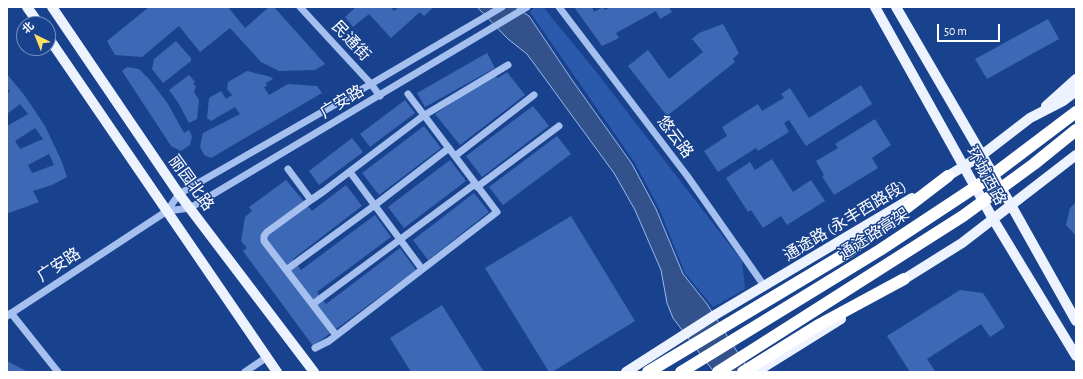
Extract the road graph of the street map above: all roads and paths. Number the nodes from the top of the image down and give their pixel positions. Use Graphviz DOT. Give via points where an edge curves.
graph roads {
  1 [pos="27,7"];
  2 [pos="52,7"];
  3 [pos="300,7"];
  4 [pos="502,7"];
  5 [pos="559,7"];
  6 [pos="875,7"];
  7 [pos="896,7"];
  8 [pos="526,8"];
  9 [pos="33,16"];
  10 [pos="56,49"];
  11 [pos="508,65"];
  12 [pos="1076,79"];
  13 [pos="371,84"];
  14 [pos="1076,91"];
  15 [pos="408,94"];
  16 [pos="534,95"];
  17 [pos="380,96"];
  18 [pos="1076,112"];
  19 [pos="423,116"];
  20 [pos="1030,118"];
  21 [pos="559,126"];
  22 [pos="1076,130"];
  23 [pos="449,148"];
  24 [pos="982,155"];
  25 [pos="1076,155"];
  26 [pos="455,156"];
  27 [pos="964,166"];
  28 [pos="288,169"];
  29 [pos="350,172"];
  30 [pos="948,176"];
  31 [pos="476,185"];
  32 [pos="179,194"];
  33 [pos="311,200"];
  34 [pos="375,205"];
  35 [pos="1011,205"];
  36 [pos="190,208"];
  37 [pos="167,211"];
  38 [pos="993,219"];
  39 [pos="400,239"];
  40 [pos="422,269"];
  41 [pos="286,270"];
  42 [pos="904,279"];
  43 [pos="764,287"];
  44 [pos="313,304"];
  45 [pos="9,315"];
  46 [pos="1076,321"];
  47 [pos="336,335"];
  48 [pos="316,348"];
  49 [pos="1076,356"];
  50 [pos="267,357"];
  51 [pos="58,372"];
  52 [pos="245,372"];
  53 [pos="277,372"];
  54 [pos="314,372"];
  55 [pos="626,372"];
  56 [pos="648,372"];
  57 [pos="682,372"];
  58 [pos="718,372"];
  59 [pos="743,372"];
  60 [pos="756,372"];
  1 -- 9 [label="main road"];
  2 -- 32 [label="main road, 丽园北路"];
  3 -- 13 [label="street, 民通街"];
  4 -- 13 [label="street, 广安路"];
  5 -- 43 [label="street, 悠云路" via="688,177"];
  6 -- 27 [label="main road, 环城西路"];
  7 -- 24 [label="main road"];
  8 -- 17 [label="street, 广安路"];
  10 -- 37 [label="main road"];
  11 -- 19 [label="street"];
  12 -- 20 [label="main road"];
  13 -- 17 [label="street, 民通街"];
  13 -- 32 [label="street, 广安路"];
  14 -- 20 [label="main road, 通途路 (永丰西路段)" via="1063,101"];
  15 -- 19 [label="street"];
  16 -- 26 [label="street"];
  17 -- 36 [label="street, 广安路"];
  18 -- 57 [label="highway, 通途路高架, bridge" via="986,180 900,237"];
  19 -- 23 [label="street"];
  19 -- 29 [label="street"];
  20 -- 24 [label="main road, 通途路 (永丰西路段)"];
  21 -- 31 [label="street"];
  22 -- 58 [label="highway, 通途路高架, bridge" via="963,216"];
  23 -- 26 [label="street"];
  23 -- 34 [label="street"];
  24 -- 27 [label="main road, 通途路 (永丰西路段)"];
  24 -- 35 [label="main road"];
  25 -- 35 [label="main road"];
  26 -- 31 [label="street"];
  27 -- 30 [label="main road, 通途路 (永丰西路段)"];
  27 -- 38 [label="main road, 环城西路"];
  28 -- 33 [label="street"];
  29 -- 33 [label="street"];
  29 -- 34 [label="street"];
  30 -- 43 [label="main road, 通途路 (永丰西路段)"];
  30 -- 56 [label="highway" via="850,251"];
  31 -- 39 [label="street"];
  31 -- 40 [label="street" via="497,212"];
  32 -- 36 [label="main road, 丽园北路"];
  32 -- 37 [label="street, 广安路"];
  33 -- 41 [label="street" via="264,236 264,240"];
  34 -- 39 [label="street"];
  34 -- 41 [label="street"];
  35 -- 38 [label="main road"];
  35 -- 46 [label="main road"];
  36 -- 37 [label="street, 广安路"];
  36 -- 54 [label="main road, 丽园北路"];
  37 -- 45 [label="street, 广安路"];
  37 -- 50 [label="main road"];
  38 -- 42 [label="main road" via="962,243"];
  38 -- 49 [label="main road, 环城西路"];
  39 -- 40 [label="street"];
  39 -- 44 [label="street"];
  40 -- 47 [label="street"];
  41 -- 44 [label="street"];
  42 -- 59 [label="highway" via="817,326"];
  42 -- 60 [label="main road"];
  43 -- 55 [label="main road, 通途路 (永丰西路段)"];
  44 -- 47 [label="street"];
  45 -- 51 [label="street"];
  47 -- 48 [label="street"];
  50 -- 52 [label="street"];
  50 -- 53 [label="main road"];
}
